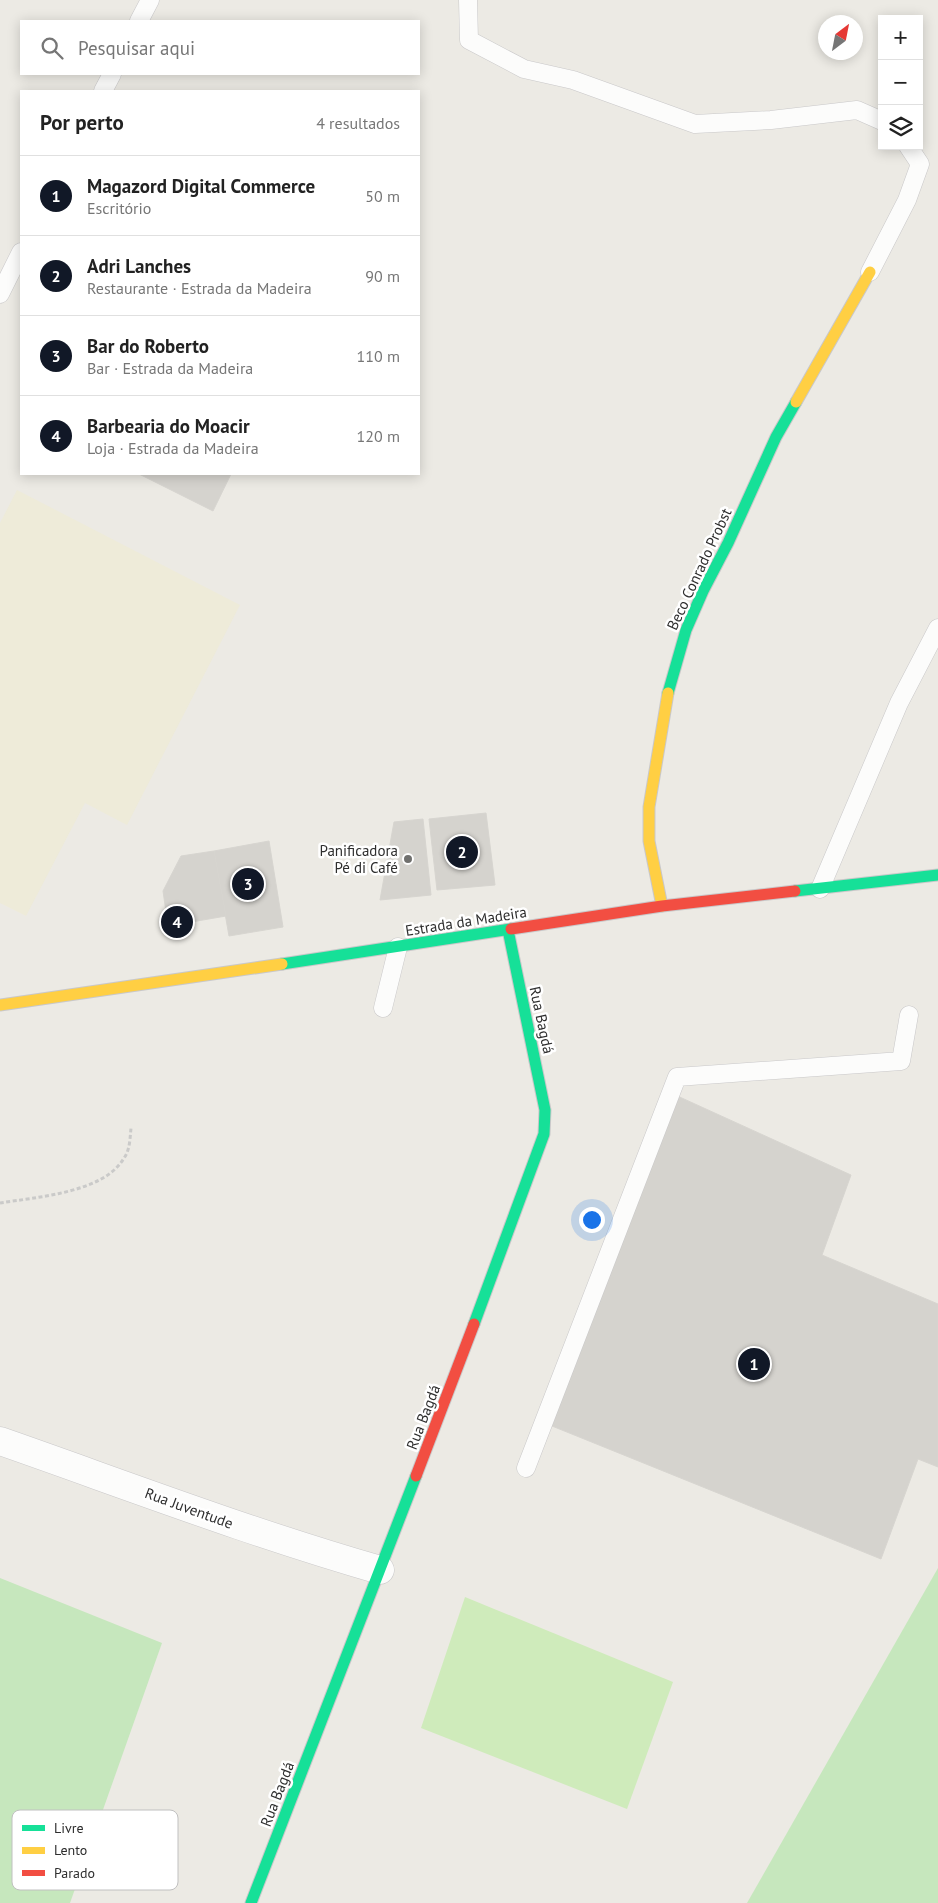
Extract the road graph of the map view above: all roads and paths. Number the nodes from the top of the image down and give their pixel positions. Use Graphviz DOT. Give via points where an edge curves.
graph roads {
  1 [pos="150,0"];
  2 [pos="468,0"];
  3 [pos="140,20"];
  4 [pos="111,75"];
  5 [pos="104,90"];
  6 [pos="878,119"];
  7 [pos="911,150"];
  8 [pos="20,254"];
  9 [pos="870,272"];
  10 [pos="0,294"];
  11 [pos="938,628"];
  12 [pos="938,875"];
  13 [pos="820,889"];
  14 [pos="662,906"];
  15 [pos="508,930"];
  16 [pos="398,947"];
  17 [pos="0,1005"];
  18 [pos="383,1008"];
  19 [pos="909,1015"];
  20 [pos="130,1128"];
  21 [pos="0,1203"];
  22 [pos="0,1441"];
  23 [pos="526,1468"];
  24 [pos="380,1570"];
  25 [pos="251,1903"];
  1 -- 3 [label="lane"];
  2 -- 6 [label="lane" via="469,40 524,69 573,80 695,124 771,120 857,110"];
  4 -- 5 [label="lane"];
  7 -- 9 [label="lane" via="920,164 907,200"];
  8 -- 10 [label="lane"];
  9 -- 14 [label="street, Beco Conrado Probst" via="776,437 686,630 667,698 649,807 649,841"];
  11 -- 13 [label="lane" via="899,703"];
  12 -- 13 [label="street, Estrada da Madeira"];
  13 -- 14 [label="street, Estrada da Madeira"];
  14 -- 15 [label="street, Estrada da Madeira"];
  15 -- 16 [label="street, Estrada da Madeira"];
  15 -- 24 [label="street, Rua Bagdá" via="546,1124"];
  16 -- 17 [label="street, Estrada da Madeira"];
  16 -- 18 [label="lane"];
  19 -- 23 [label="lane" via="901,1060 677,1077"];
  20 -- 21 [label="path" via="124,1159 102,1178 59,1194"];
  22 -- 24 [label="street, Rua Juventude" via="236,1525"];
  24 -- 25 [label="street, Rua Bagdá"];
}
